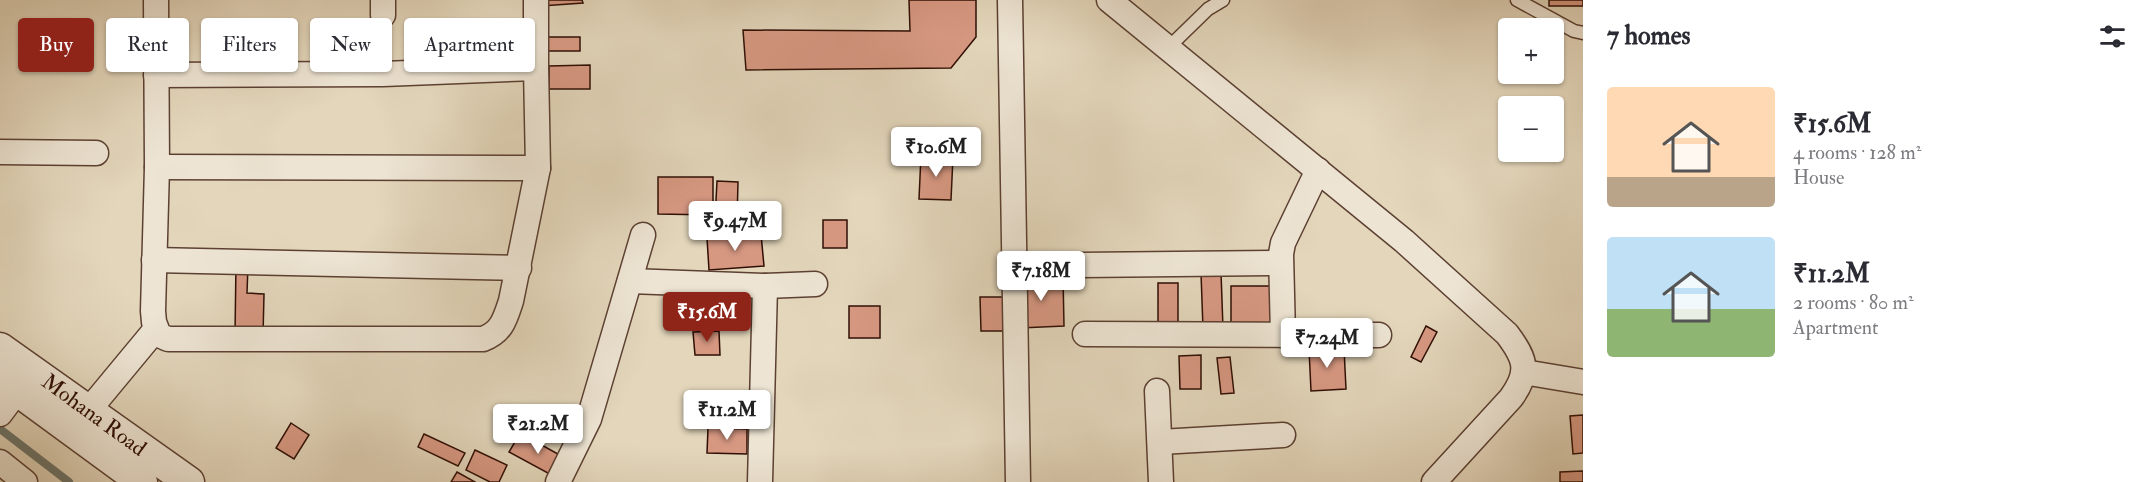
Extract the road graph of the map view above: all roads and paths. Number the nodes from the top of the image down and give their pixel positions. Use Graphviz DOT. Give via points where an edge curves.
graph roads {
  1 [pos="156,0"];
  2 [pos="536,0"];
  3 [pos="1010,0"];
  4 [pos="1109,0"];
  5 [pos="1222,0"];
  6 [pos="1517,0"];
  7 [pos="1583,33"];
  8 [pos="1168,48"];
  9 [pos="536,68"];
  10 [pos="156,75"];
  11 [pos="0,152"];
  12 [pos="96,153"];
  13 [pos="157,167"];
  14 [pos="538,168"];
  15 [pos="1318,171"];
  16 [pos="643,235"];
  17 [pos="154,260"];
  18 [pos="1280,263"];
  19 [pos="1080,265"];
  20 [pos="519,268"];
  21 [pos="630,280"];
  22 [pos="815,285"];
  23 [pos="765,286"];
  24 [pos="156,329"];
  25 [pos="1085,334"];
  26 [pos="1283,335"];
  27 [pos="1379,335"];
  28 [pos="0,348"];
  29 [pos="1524,372"];
  30 [pos="1583,382"];
  31 [pos="1157,391"];
  32 [pos="5,398"];
  33 [pos="88,411"];
  34 [pos="1283,435"];
  35 [pos="1160,442"];
  36 [pos="0,462"];
  37 [pos="25,482"];
  38 [pos="142,482"];
  39 [pos="189,482"];
  40 [pos="558,482"];
  41 [pos="760,482"];
  42 [pos="1018,482"];
  43 [pos="1161,482"];
  44 [pos="1434,482"];
  1 -- 10 [label="street"];
  2 -- 9 [label="street"];
  3 -- 42 [label="street"];
  4 -- 8 [label="street"];
  5 -- 8 [label="lane"];
  6 -- 7 [label="lane"];
  8 -- 15 [label="street"];
  9 -- 10 [label="street" via="383,74"];
  9 -- 14 [label="street"];
  10 -- 13 [label="street"];
  11 -- 12 [label="street"];
  13 -- 14 [label="street"];
  13 -- 17 [label="street"];
  14 -- 20 [label="street"];
  15 -- 18 [label="street" via="1283,243"];
  15 -- 29 [label="street" via="1404,241 1507,334"];
  16 -- 21 [label="street"];
  17 -- 20 [label="street"];
  17 -- 24 [label="street"];
  18 -- 19 [label="street"];
  18 -- 26 [label="street"];
  20 -- 24 [label="street" via="504,322 498,331 483,339 175,340 159,335"];
  21 -- 23 [label="street"];
  21 -- 40 [label="street" via="589,420"];
  22 -- 23 [label="street"];
  23 -- 41 [label="street"];
  24 -- 33 [label="street"];
  25 -- 26 [label="street"];
  26 -- 27 [label="street"];
  28 -- 33 [label="street, Mohana Road"];
  29 -- 30 [label="street"];
  29 -- 44 [label="street" via="1511,398"];
  31 -- 35 [label="street"];
  32 -- 38 [label="street, Mohana Road"];
  33 -- 39 [label="street, Mohana Road"];
  34 -- 35 [label="street"];
  35 -- 43 [label="street"];
  36 -- 37 [label="street"];
}
